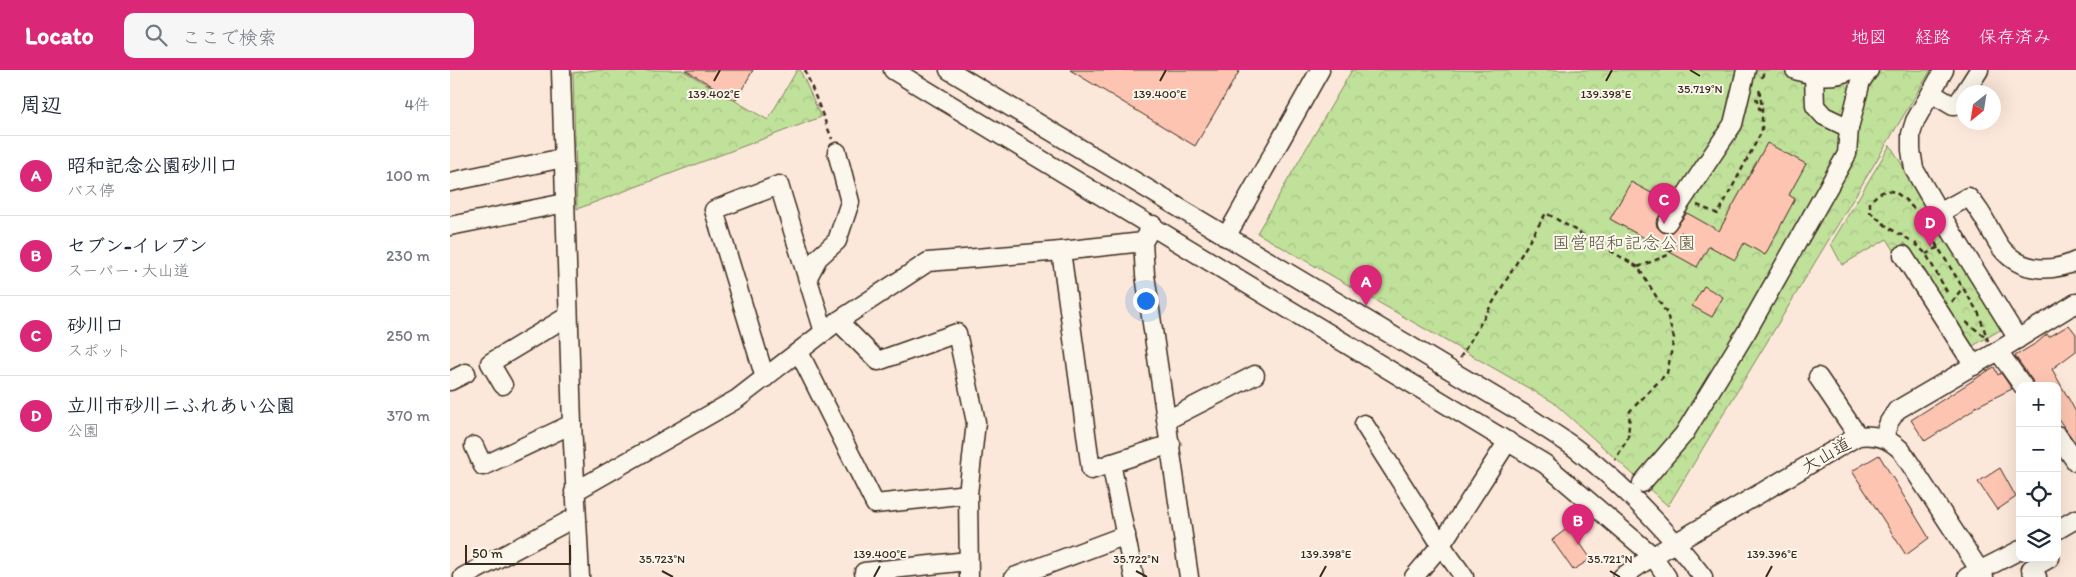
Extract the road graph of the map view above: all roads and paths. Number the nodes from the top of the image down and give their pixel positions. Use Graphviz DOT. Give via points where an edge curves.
graph roads {
  1 [pos="561,70"];
  2 [pos="805,70"];
  3 [pos="893,70"];
  4 [pos="949,70"];
  5 [pos="1320,70"];
  6 [pos="1746,70"];
  7 [pos="1764,70"];
  8 [pos="1795,70"];
  9 [pos="1850,70"];
  10 [pos="1869,70"];
  11 [pos="1944,70"];
  12 [pos="1979,70"];
  13 [pos="1814,76"];
  14 [pos="1970,85"];
  15 [pos="1931,94"];
  16 [pos="1956,105"];
  17 [pos="1758,106"];
  18 [pos="1762,116"];
  19 [pos="1849,128"];
  20 [pos="837,152"];
  21 [pos="563,158"];
  22 [pos="450,182"];
  23 [pos="565,203"];
  24 [pos="1697,205"];
  25 [pos="1939,213"];
  26 [pos="450,226"];
  27 [pos="1153,226"];
  28 [pos="1675,226"];
  29 [pos="1226,237"];
  30 [pos="1143,242"];
  31 [pos="1939,247"];
  32 [pos="1061,252"];
  33 [pos="1903,254"];
  34 [pos="1926,254"];
  35 [pos="2076,261"];
  36 [pos="1267,262"];
  37 [pos="1638,267"];
  38 [pos="808,276"];
  39 [pos="1252,287"];
  40 [pos="1963,288"];
  41 [pos="1952,302"];
  42 [pos="1955,307"];
  43 [pos="2073,310"];
  44 [pos="568,316"];
  45 [pos="1963,319"];
  46 [pos="838,321"];
  47 [pos="824,332"];
  48 [pos="2018,339"];
  49 [pos="1998,351"];
  50 [pos="799,352"];
  51 [pos="1974,366"];
  52 [pos="1452,372"];
  53 [pos="1255,375"];
  54 [pos="1818,377"];
  55 [pos="765,378"];
  56 [pos="2020,382"];
  57 [pos="503,385"];
  58 [pos="1167,420"];
  59 [pos="572,424"];
  60 [pos="1364,424"];
  61 [pos="1858,436"];
  62 [pos="1884,438"];
  63 [pos="1508,441"];
  64 [pos="2061,441"];
  65 [pos="1170,444"];
  66 [pos="474,446"];
  67 [pos="2076,462"];
  68 [pos="1111,463"];
  69 [pos="1606,474"];
  70 [pos="1642,483"];
  71 [pos="574,492"];
  72 [pos="968,494"];
  73 [pos="576,517"];
  74 [pos="2076,520"];
  75 [pos="2061,528"];
  76 [pos="1126,535"];
  77 [pos="1676,542"];
  78 [pos="1441,545"];
  79 [pos="2016,552"];
  80 [pos="1653,556"];
  81 [pos="2043,562"];
  82 [pos="969,569"];
  83 [pos="1977,575"];
  84 [pos="463,577"];
  85 [pos="580,577"];
  86 [pos="864,577"];
  87 [pos="1014,577"];
  88 [pos="1134,577"];
  89 [pos="1189,577"];
  90 [pos="1414,577"];
  91 [pos="1464,577"];
  92 [pos="1622,577"];
  93 [pos="1667,577"];
  94 [pos="1702,577"];
  95 [pos="2036,577"];
  1 -- 21 [label="street"];
  2 -- 20 [label="path"];
  3 -- 27 [label="street"];
  4 -- 29 [label="street"];
  5 -- 29 [label="street"];
  6 -- 28 [label="street" via="1733,124"];
  7 -- 18 [label="path" via="1758,89"];
  8 -- 13 [label="street"];
  9 -- 13 [label="street"];
  10 -- 19 [label="street" via="1861,81"];
  11 -- 15 [label="street"];
  12 -- 14 [label="street"];
  13 -- 19 [label="street" via="1815,106 1824,116"];
  15 -- 16 [label="street"];
  15 -- 25 [label="street" via="1915,121 1911,150 1914,169"];
  17 -- 18 [label="path"];
  18 -- 24 [label="path" via="1762,131 1718,214"];
  19 -- 70 [label="street" via="1847,154 1747,331 1684,434"];
  20 -- 38 [label="street" via="850,202 837,241 818,258"];
  21 -- 22 [label="street"];
  21 -- 23 [label="street"];
  23 -- 26 [label="street"];
  23 -- 44 [label="street"];
  25 -- 35 [label="street" via="1968,198 2003,250 2024,266 2049,270"];
  25 -- 48 [label="street"];
  27 -- 30 [label="street"];
  27 -- 39 [label="street"];
  28 -- 37 [label="path" via="1668,255"];
  29 -- 36 [label="street"];
  30 -- 32 [label="street"];
  30 -- 58 [label="street"];
  31 -- 34 [label="path"];
  31 -- 34 [label="path" via="1904,198 1895,191 1885,190 1876,194 1870,202 1870,212"];
  31 -- 40 [label="path"];
  32 -- 46 [label="street" via="928,262"];
  32 -- 68 [label="street" via="1091,470"];
  33 -- 51 [label="street"];
  34 -- 41 [label="path"];
  36 -- 39 [label="street"];
  36 -- 52 [label="street"];
  37 -- 52 [label="path" via="1546,213"];
  37 -- 69 [label="path" via="1667,314 1674,338 1667,373 1630,411 1628,438"];
  38 -- 47 [label="street"];
  38 -- 55 [label="street" via="778,185 714,210"];
  39 -- 63 [label="street"];
  40 -- 41 [label="path"];
  40 -- 45 [label="path" via="1979,314 1987,338"];
  41 -- 42 [label="path"];
  43 -- 48 [label="street"];
  44 -- 57 [label="street" via="490,363"];
  44 -- 59 [label="street"];
  46 -- 47 [label="street"];
  46 -- 72 [label="street" via="878,361 957,333 976,422"];
  47 -- 50 [label="street"];
  48 -- 49 [label="street"];
  49 -- 51 [label="street"];
  49 -- 56 [label="street"];
  50 -- 55 [label="street"];
  50 -- 72 [label="street" via="875,504"];
  51 -- 62 [label="street" via="1897,410"];
  52 -- 69 [label="street" via="1527,416"];
  53 -- 58 [label="street"];
  54 -- 61 [label="street"];
  55 -- 71 [label="street" via="737,399"];
  58 -- 65 [label="street"];
  59 -- 66 [label="street" via="482,466"];
  59 -- 71 [label="street"];
  60 -- 78 [label="street"];
  61 -- 62 [label="street, 大山道"];
  61 -- 77 [label="street, 大山道"];
  62 -- 83 [label="street" via="1901,450"];
  63 -- 78 [label="street"];
  63 -- 80 [label="street" via="1545,464"];
  64 -- 67 [label="street"];
  65 -- 68 [label="street"];
  65 -- 89 [label="street"];
  68 -- 76 [label="street"];
  69 -- 77 [label="street"];
  71 -- 73 [label="street"];
  72 -- 82 [label="street"];
  73 -- 84 [label="street"];
  73 -- 85 [label="street"];
  74 -- 75 [label="street"];
  76 -- 87 [label="street"];
  76 -- 88 [label="street"];
  77 -- 80 [label="street, 大山道"];
  77 -- 94 [label="street"];
  78 -- 90 [label="street"];
  78 -- 91 [label="street"];
  79 -- 83 [label="street"];
  80 -- 92 [label="street, 大山道"];
  80 -- 93 [label="street"];
  81 -- 95 [label="street" via="2031,569"];
  82 -- 86 [label="street" via="864,572"];
}
